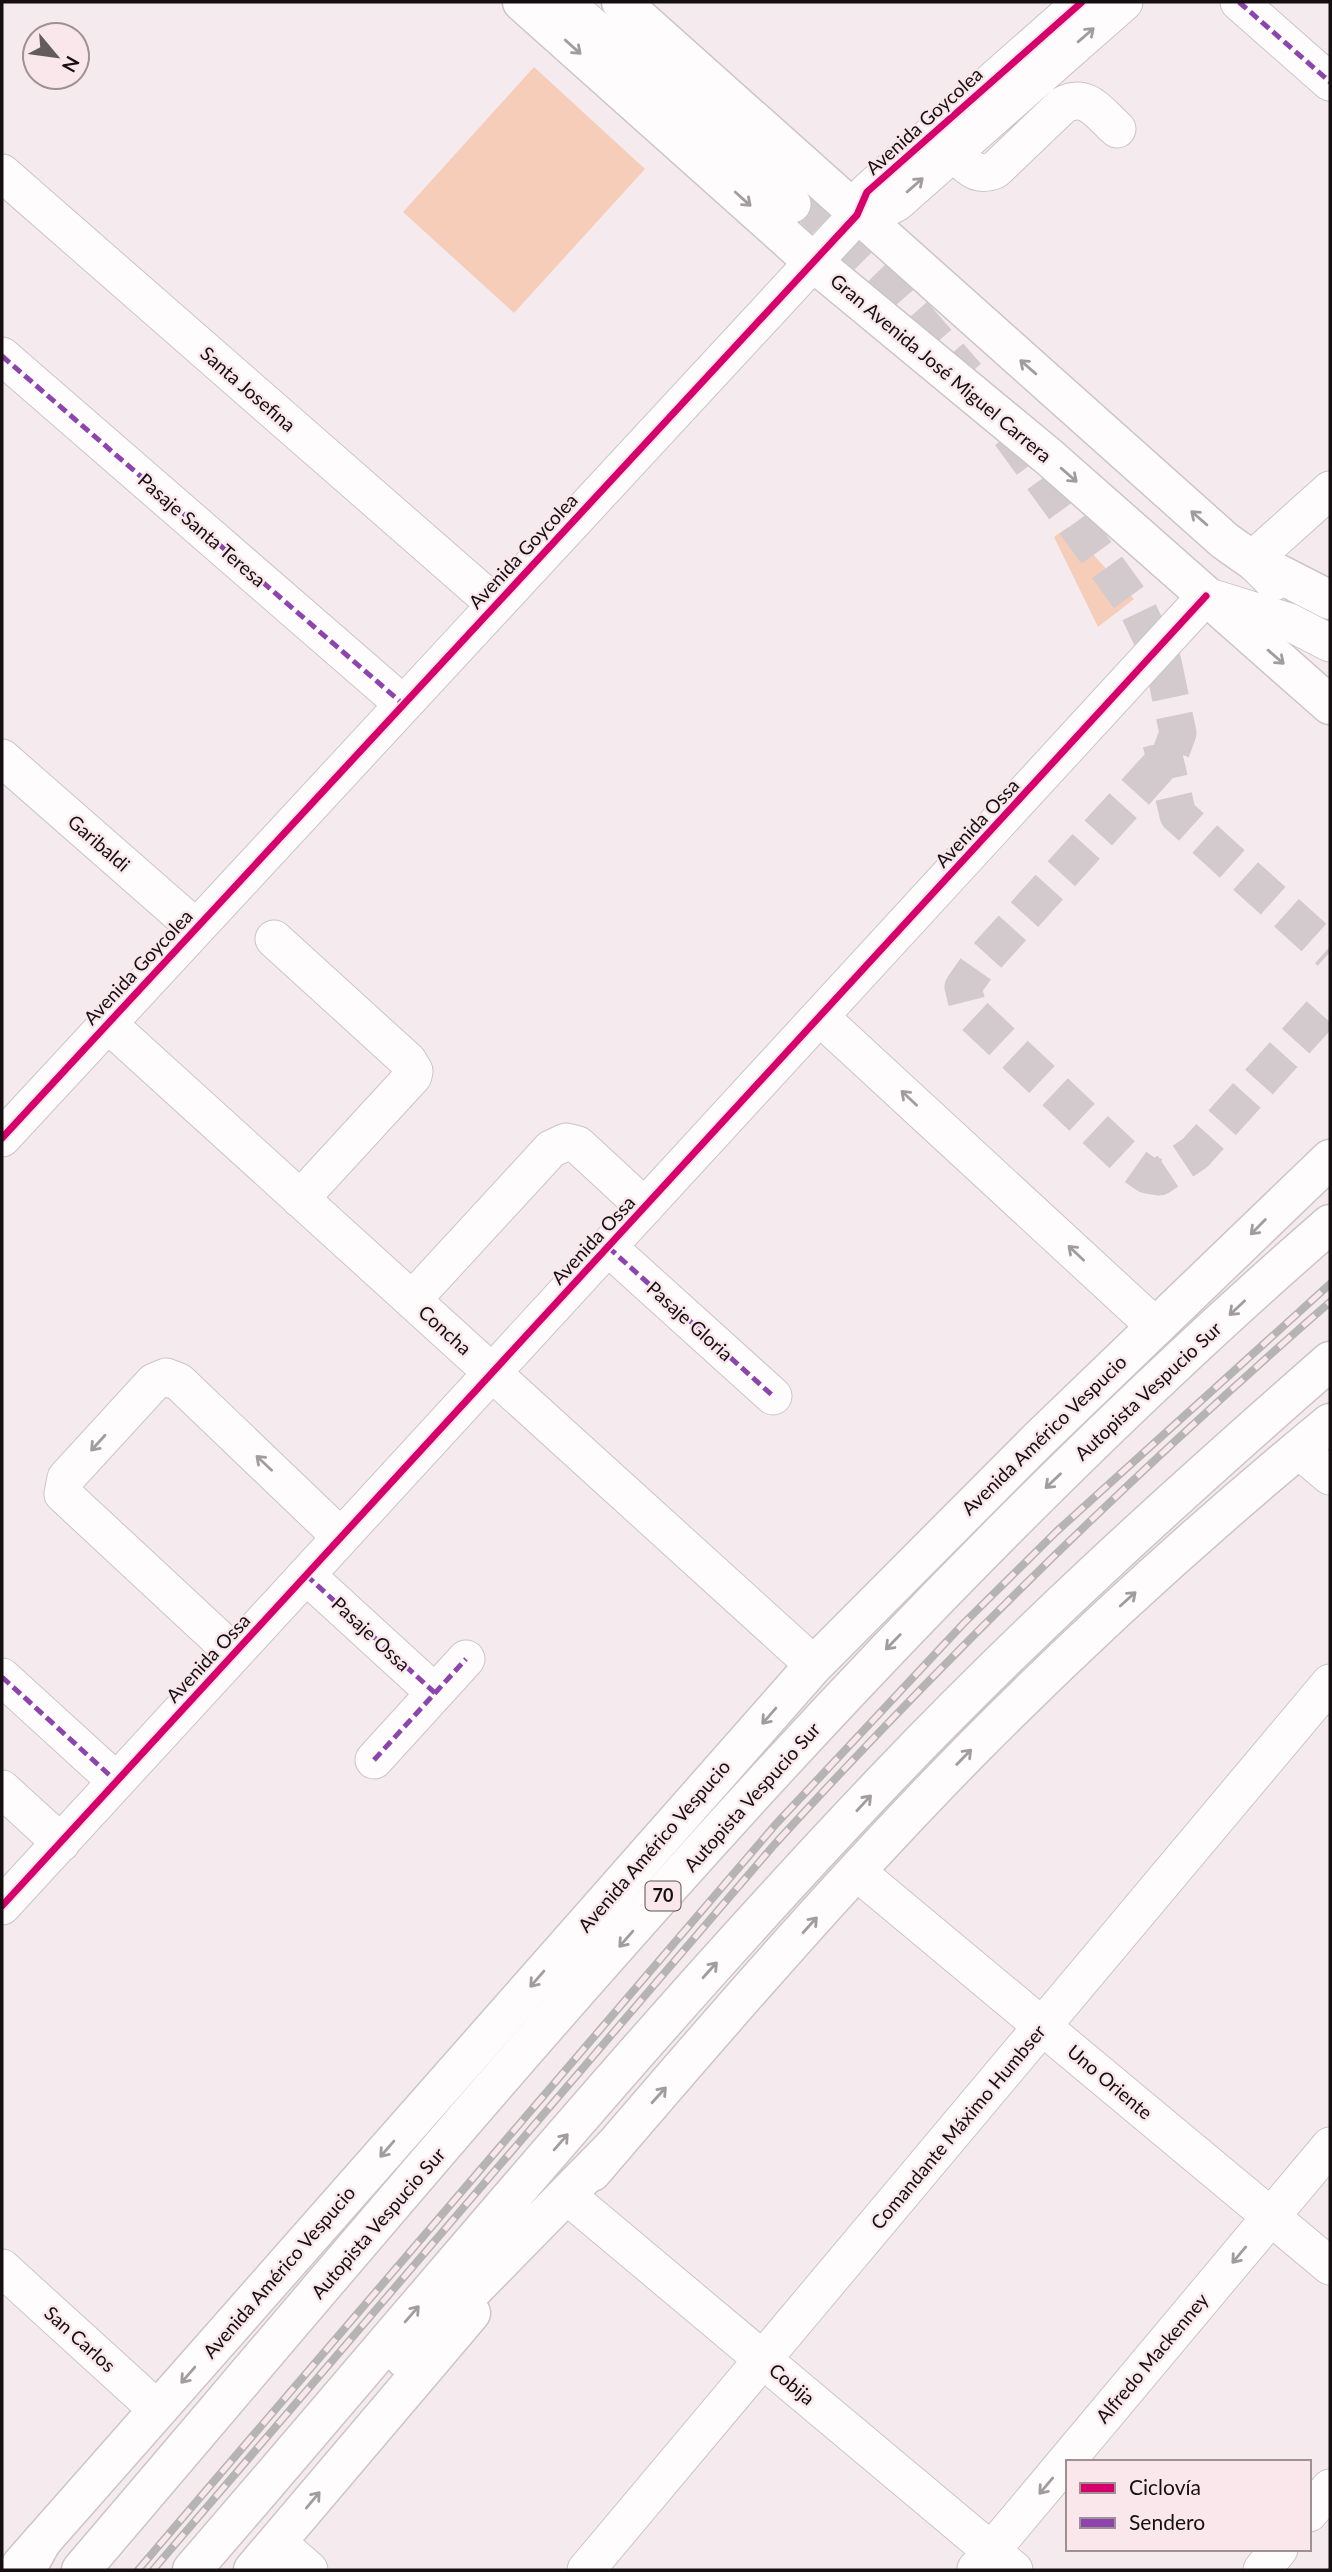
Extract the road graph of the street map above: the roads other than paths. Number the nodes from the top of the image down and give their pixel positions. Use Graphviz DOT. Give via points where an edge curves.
graph roads {
  1 [pos="522,2"];
  2 [pos="564,2"];
  3 [pos="588,2"];
  4 [pos="621,2"];
  5 [pos="1082,2"];
  6 [pos="1124,2"];
  7 [pos="1239,2"];
  8 [pos="1330,82"];
  9 [pos="1116,129"];
  10 [pos="953,152"];
  11 [pos="2,173"];
  12 [pos="856,215"];
  13 [pos="812,261"];
  14 [pos="2,356"];
  15 [pos="1330,490"];
  16 [pos="1252,560"];
  17 [pos="1206,596"];
  18 [pos="1330,600"];
  19 [pos="495,604"];
  20 [pos="1330,619"];
  21 [pos="1330,643"];
  22 [pos="403,704"];
  23 [pos="1330,705"];
  24 [pos="2,758"];
  25 [pos="196,928"];
  26 [pos="274,939"];
  27 [pos="820,1017"];
  28 [pos="107,1023"];
  29 [pos="2,1138"];
  30 [pos="1330,1159"];
  31 [pos="300,1199"];
  32 [pos="645,1207"];
  33 [pos="1330,1224"];
  34 [pos="608,1247"];
  35 [pos="412,1300"];
  36 [pos="1156,1327"];
  37 [pos="1330,1360"];
  38 [pos="492,1373"];
  39 [pos="773,1396"];
  40 [pos="1330,1423"];
  41 [pos="1298,1449"];
  42 [pos="1330,1476"];
  43 [pos="341,1536"];
  44 [pos="306,1575"];
  45 [pos="234,1653"];
  46 [pos="466,1659"];
  47 [pos="814,1665"];
  48 [pos="2,1677"];
  49 [pos="1330,1683"];
  50 [pos="435,1693"];
  51 [pos="374,1760"];
  52 [pos="116,1781"];
  53 [pos="2,1789"];
  54 [pos="61,1843"];
  55 [pos="858,1871"];
  56 [pos="2,1906"];
  57 [pos="1042,2026"];
  58 [pos="614,2146"];
  59 [pos="1330,2146"];
  60 [pos="570,2198"];
  61 [pos="1271,2217"];
  62 [pos="1330,2266"];
  63 [pos="2,2269"];
  64 [pos="763,2359"];
  65 [pos="158,2410"];
  66 [pos="1076,2460"];
  67 [pos="1066,2473"];
  68 [pos="1330,2488"];
  69 [pos="1311,2512"];
  70 [pos="277,2542"];
  71 [pos="1277,2551"];
  72 [pos="34,2556"];
  73 [pos="993,2564"];
  74 [pos="16,2570"];
  75 [pos="81,2570"];
  76 [pos="191,2570"];
  77 [pos="197,2570"];
  78 [pos="253,2570"];
  79 [pos="309,2570"];
  80 [pos="586,2570"];
  81 [pos="1262,2570"];
  1 -- 13 [label="main road, Gran Avenida José Miguel Carrera, one-way"];
  2 -- 3 [label="street" via="795,200"];
  4 -- 12 [label="main road"];
  5 -- 12 [label="street, Avenida Goycolea" via="875,184"];
  10 -- 6 [label="street, one-way"];
  7 -- 8 [label="street"];
  9 -- 10 [label="street" via="1085,100 1075,98 995,170 976,173"];
  12 -- 10 [label="street, one-way" via="887,209"];
  11 -- 19 [label="street, Santa Josefina"];
  12 -- 13 [label="street, Avenida Goycolea"];
  16 -- 12 [label="main road, one-way"];
  13 -- 17 [label="main road, Gran Avenida José Miguel Carrera, one-way" via="1049,457"];
  13 -- 19 [label="street, Avenida Goycolea"];
  14 -- 22 [label="street, Pasaje Santa Teresa"];
  15 -- 16 [label="street"];
  16 -- 18 [label="main road"];
  16 -- 20 [label="street" via="1290,594"];
  17 -- 21 [label="street" via="1289,622"];
  17 -- 23 [label="main road, Gran Avenida José Miguel Carrera, one-way"];
  17 -- 27 [label="street, Avenida Ossa"];
  19 -- 22 [label="street, Avenida Goycolea"];
  22 -- 25 [label="street, Avenida Goycolea"];
  24 -- 25 [label="street, Garibaldi"];
  25 -- 28 [label="street, Avenida Goycolea"];
  26 -- 31 [label="street" via="414,1071"];
  27 -- 32 [label="street, Avenida Ossa"];
  36 -- 27 [label="street, one-way"];
  28 -- 29 [label="street, Avenida Goycolea"];
  28 -- 31 [label="street, Concha"];
  30 -- 36 [label="main road, Avenida Américo Vespucio, one-way"];
  31 -- 35 [label="street, Concha"];
  32 -- 34 [label="street, Avenida Ossa"];
  32 -- 35 [label="street" via="578,1145 561,1143"];
  33 -- 75 [label="main road, Autopista Vespucio Sur / 70, one-way" via="1053,1480 850,1688 417,2176"];
  34 -- 38 [label="street, Avenida Ossa"];
  34 -- 39 [label="street, Pasaje Gloria"];
  35 -- 38 [label="street, Concha"];
  36 -- 47 [label="main road, Avenida Américo Vespucio"];
  76 -- 37 [label="main road, one-way" via="803,1867 1074,1589"];
  38 -- 43 [label="street, Avenida Ossa"];
  38 -- 47 [label="street, Concha"];
  40 -- 41 [label="main road"];
  41 -- 42 [label="street"];
  55 -- 41 [label="main road, one-way" via="1034,1687"];
  43 -- 44 [label="street, Avenida Ossa"];
  43 -- 45 [label="street, one-way" via="179,1382 166,1377 154,1382 66,1478 64,1494"];
  44 -- 45 [label="street, Avenida Ossa"];
  44 -- 50 [label="street, Pasaje Ossa"];
  45 -- 52 [label="street, Avenida Ossa"];
  46 -- 50 [label="street"];
  47 -- 65 [label="main road, Avenida Américo Vespucio, one-way"];
  48 -- 52 [label="street"];
  49 -- 57 [label="street, Comandante Máximo Humbser"];
  50 -- 51 [label="street"];
  52 -- 54 [label="street, Avenida Ossa"];
  53 -- 54 [label="street"];
  54 -- 56 [label="street, Avenida Ossa"];
  55 -- 57 [label="street, Uno Oriente"];
  58 -- 55 [label="main road, one-way"];
  57 -- 61 [label="street, Uno Oriente"];
  57 -- 64 [label="street, Comandante Máximo Humbser"];
  58 -- 60 [label="main road"];
  58 -- 77 [label="main road"];
  59 -- 61 [label="street, Alfredo Mackenney"];
  60 -- 64 [label="street, Cobija"];
  70 -- 60 [label="main road, one-way"];
  61 -- 62 [label="street, Uno Oriente"];
  61 -- 66 [label="street, Alfredo Mackenney, one-way"];
  63 -- 65 [label="street, San Carlos"];
  64 -- 73 [label="street, Cobija"];
  64 -- 80 [label="street, Comandante Máximo Humbser"];
  65 -- 72 [label="main road, Avenida Américo Vespucio"];
  67 -- 73 [label="street, Alfredo Mackenney, one-way"];
  68 -- 69 [label="street"];
  70 -- 78 [label="main road"];
  70 -- 79 [label="street"];
  71 -- 81 [label="street"];
  72 -- 74 [label="main road, Avenida Américo Vespucio"];
}
